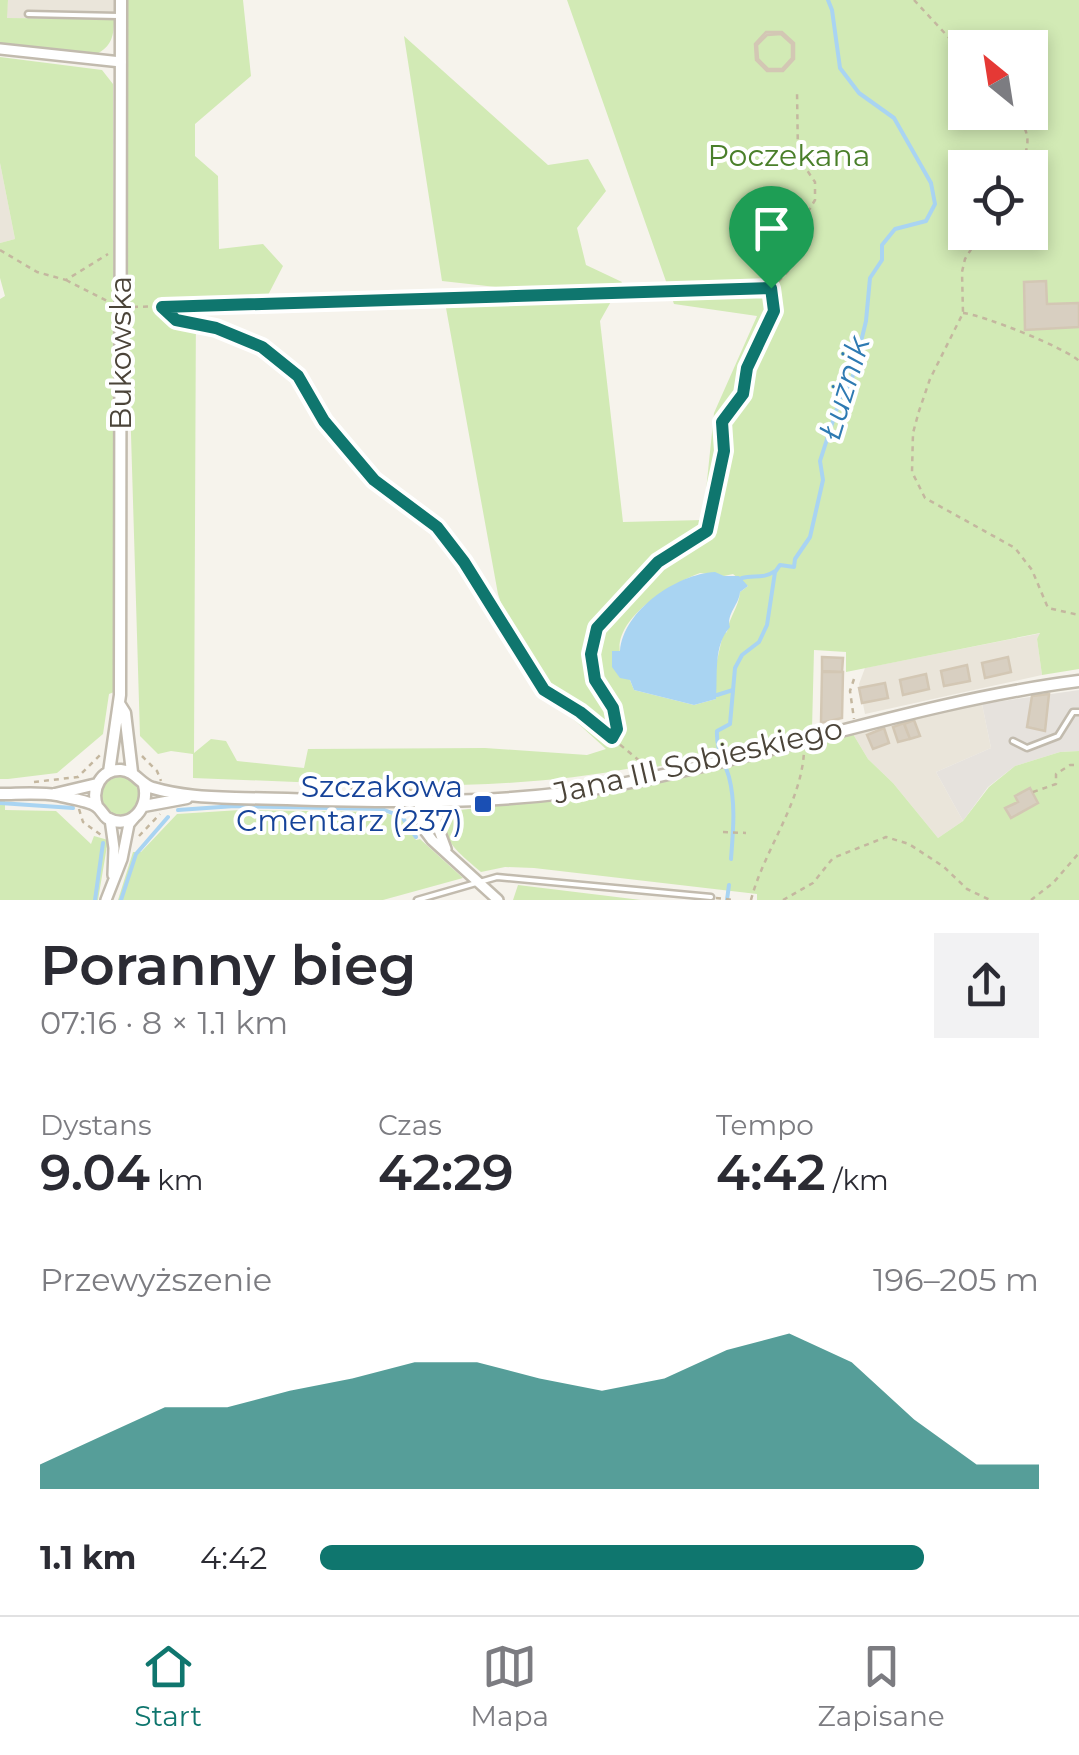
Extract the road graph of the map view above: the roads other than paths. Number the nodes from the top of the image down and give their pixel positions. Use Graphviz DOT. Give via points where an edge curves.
graph roads {
  1 [pos="121,0"];
  2 [pos="28,14"];
  3 [pos="121,16"];
  4 [pos="0,49"];
  5 [pos="121,62"];
  6 [pos="1079,681"];
  7 [pos="120,705"];
  8 [pos="1079,712"];
  9 [pos="1013,741"];
  10 [pos="109,772"];
  11 [pos="132,772"];
  12 [pos="97,784"];
  13 [pos="143,784"];
  14 [pos="0,794"];
  15 [pos="54,794"];
  16 [pos="193,797"];
  17 [pos="418,799"];
  18 [pos="438,800"];
  19 [pos="97,806"];
  20 [pos="144,806"];
  21 [pos="134,817"];
  22 [pos="110,820"];
  23 [pos="448,853"];
  24 [pos="112,882"];
  25 [pos="480,883"];
  26 [pos="711,898"];
  27 [pos="106,900"];
  28 [pos="416,900"];
  29 [pos="498,900"];
  1 -- 3 [label="street, Bukowska"];
  2 -- 3 [label="lane"];
  3 -- 5 [label="street, Bukowska"];
  4 -- 5 [label="street"];
  5 -- 7 [label="street, Bukowska"];
  6 -- 18 [label="street, Jana III Sobieskiego" via="946,703 622,784 546,796"];
  7 -- 10 [label="street"];
  7 -- 11 [label="street"];
  8 -- 9 [label="lane" via="1072,712 1058,736 1027,748"];
  10 -- 11 [label="street"];
  10 -- 12 [label="street"];
  11 -- 13 [label="street"];
  12 -- 15 [label="street"];
  12 -- 19 [label="street"];
  13 -- 16 [label="street"];
  13 -- 20 [label="street"];
  14 -- 15 [label="street"];
  15 -- 19 [label="street"];
  16 -- 17 [label="street, Jana III Sobieskiego"];
  16 -- 20 [label="street"];
  17 -- 18 [label="street, Jana III Sobieskiego"];
  17 -- 23 [label="street" via="423,828"];
  18 -- 23 [label="street" via="438,835"];
  19 -- 22 [label="street"];
  20 -- 21 [label="street"];
  21 -- 22 [label="street"];
  21 -- 24 [label="street"];
  22 -- 24 [label="street"];
  23 -- 25 [label="street"];
  24 -- 27 [label="street"];
  25 -- 26 [label="lane" via="497,877 566,881"];
  25 -- 28 [label="lane"];
  25 -- 29 [label="street"];
}
